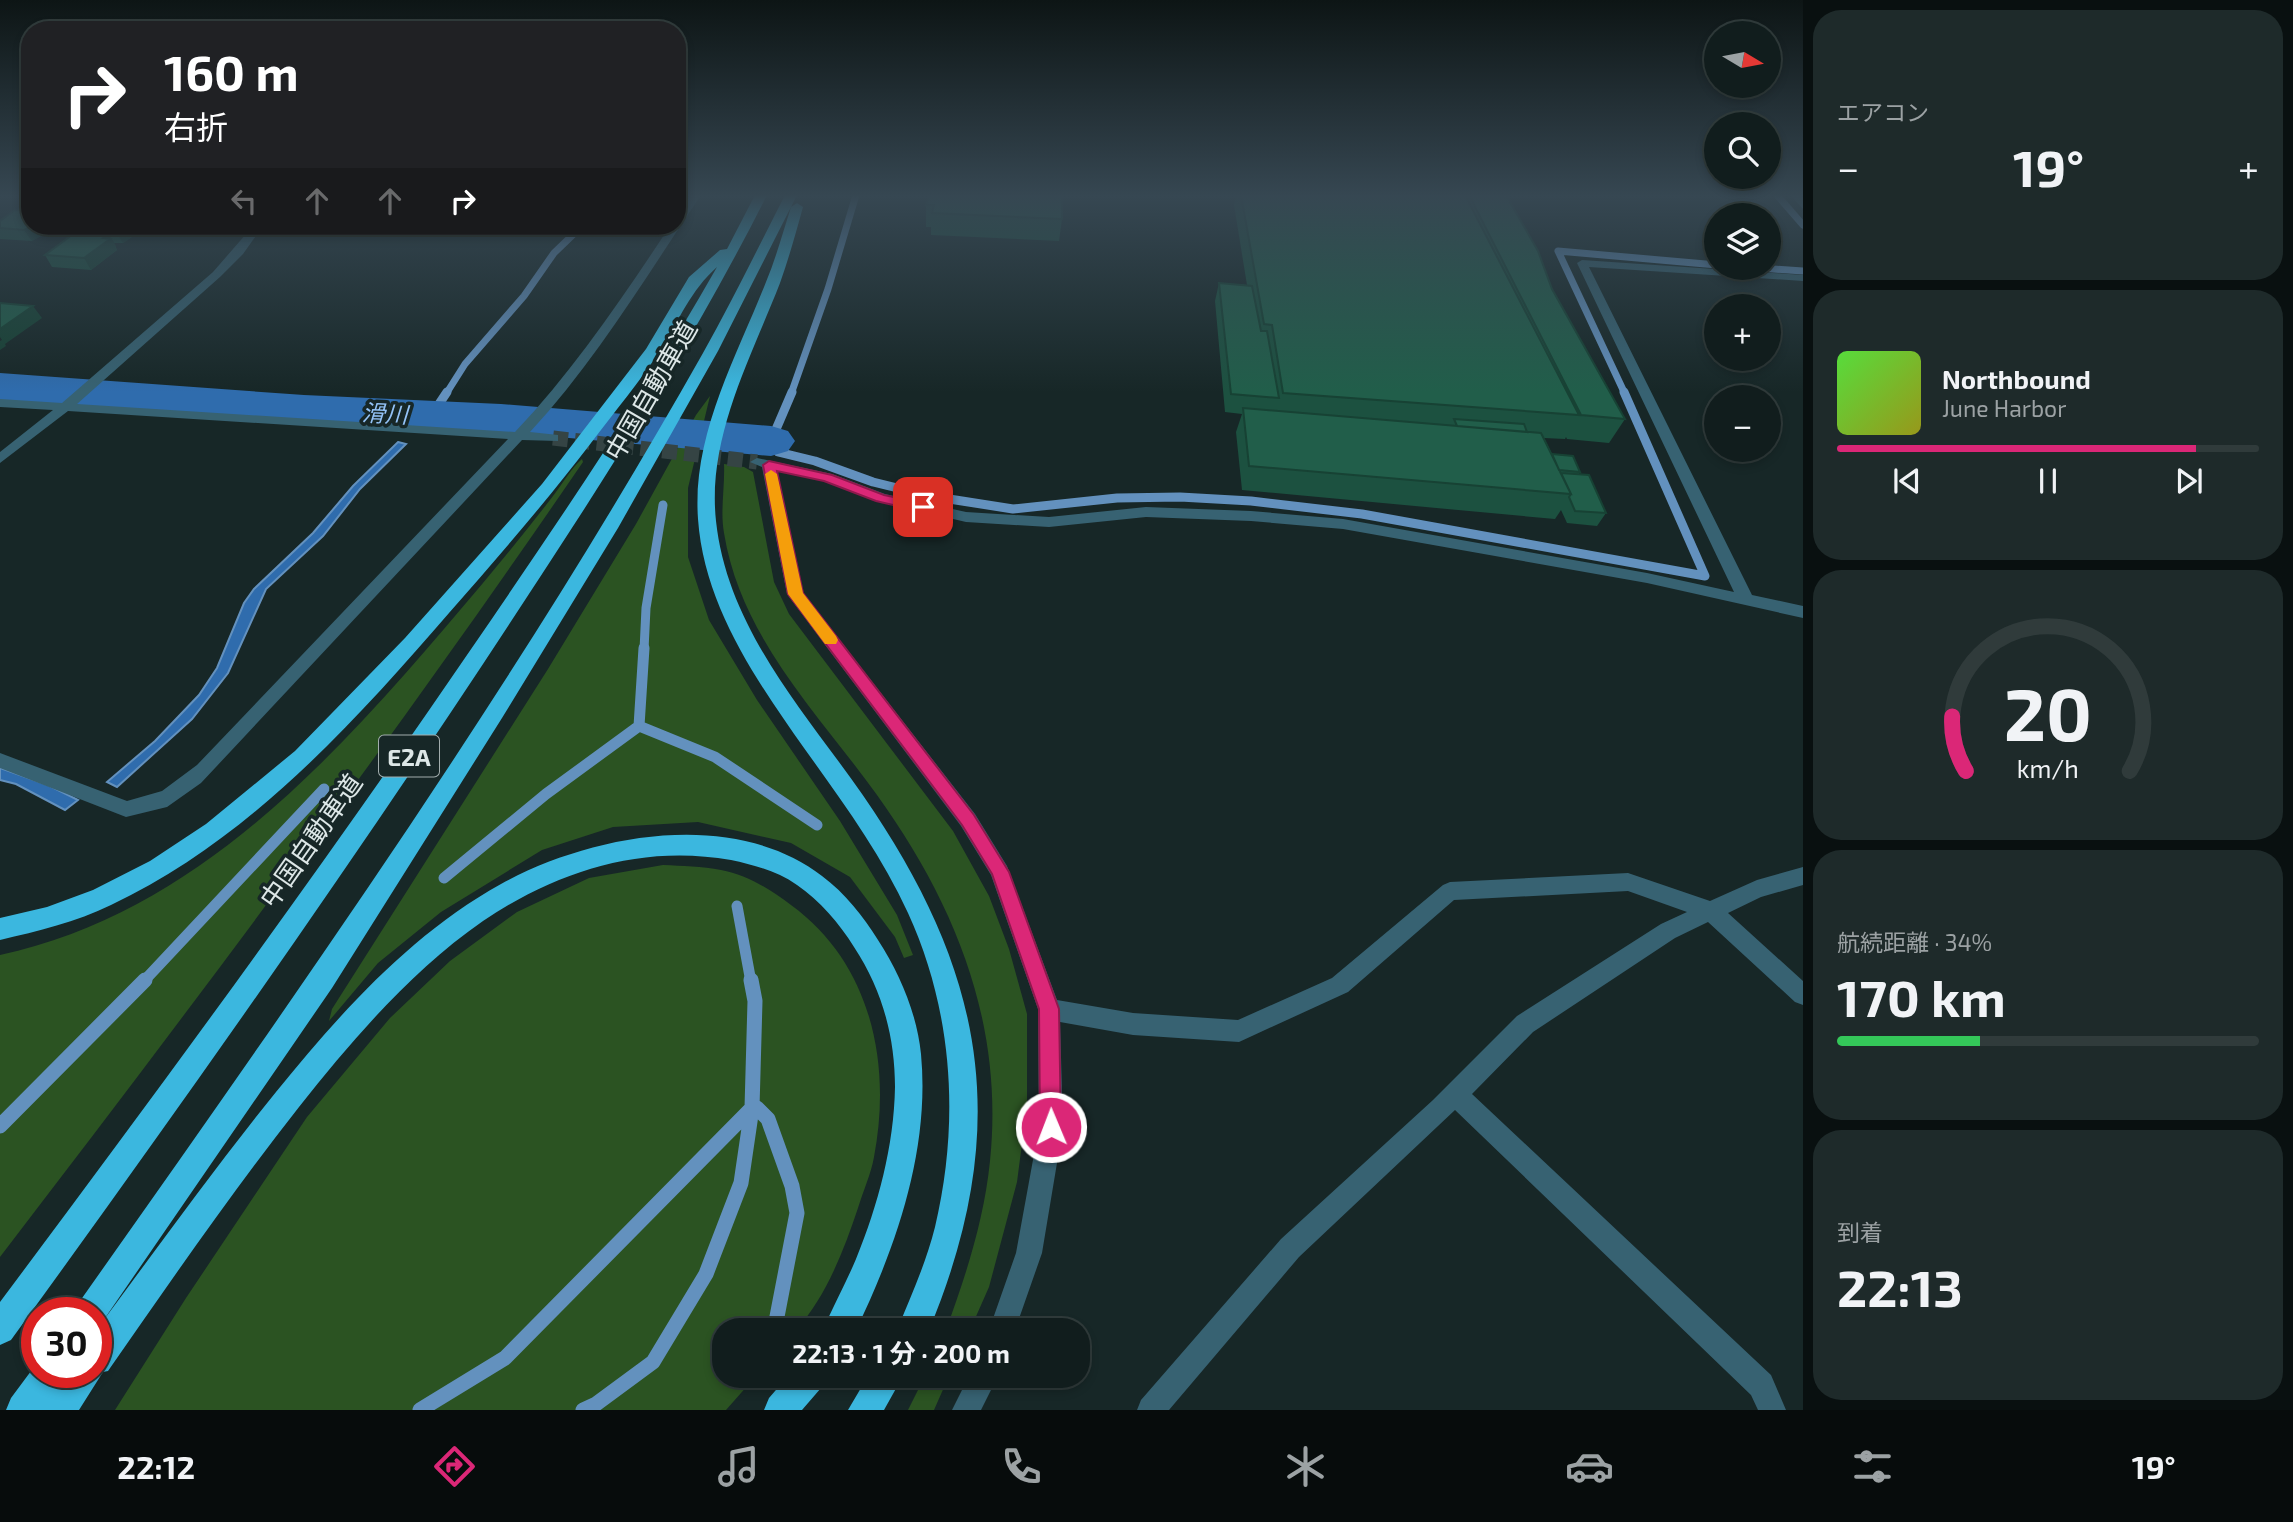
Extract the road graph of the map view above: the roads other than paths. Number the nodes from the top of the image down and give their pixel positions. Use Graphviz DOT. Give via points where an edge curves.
graph roads {
  1 [pos="230,261"];
  2 [pos="652,261"];
  3 [pos="717,261"];
  4 [pos="726,261"];
  5 [pos="758,261"];
  6 [pos="780,261"];
  7 [pos="1803,278"];
  8 [pos="0,403"];
  9 [pos="67,408"];
  10 [pos="518,437"];
  11 [pos="554,438"];
  12 [pos="0,459"];
  13 [pos="1746,599"];
  14 [pos="1803,612"];
  15 [pos="0,760"];
  16 [pos="1803,876"];
  17 [pos="1711,911"];
  18 [pos="0,929"];
  19 [pos="1803,995"];
  20 [pos="1049,1009"];
  21 [pos="1455,1094"];
  22 [pos="101,1297"];
  23 [pos="845,1318"];
  24 [pos="918,1318"];
  25 [pos="1006,1318"];
  26 [pos="0,1329"];
  27 [pos="112,1337"];
  28 [pos="39,1388"];
  29 [pos="75,1388"];
  30 [pos="799,1388"];
  31 [pos="879,1388"];
  32 [pos="978,1388"];
  33 [pos="23,1410"];
  34 [pos="59,1410"];
  35 [pos="781,1410"];
  36 [pos="865,1410"];
  37 [pos="966,1410"];
  38 [pos="1151,1410"];
  39 [pos="1772,1410"];
  1 -- 9 [label="street"];
  2 -- 10 [label="street" via="547,407"];
  3 -- 18 [label="highway" via="694,280 653,350 548,488 412,643 303,757 214,831 158,867 101,898"];
  4 -- 26 [label="highway, 中国自動車道 / E2A" via="576,508 449,699"];
  5 -- 22 [label="highway, 中国自動車道 / E2A" via="609,528 495,712 323,979"];
  6 -- 24 [label="highway" via="723,410 710,469 706,516 710,551 734,621 755,660 877,833 921,913 955,1012 965,1125 957,1192 939,1264"];
  7 -- 13 [label="street" via="1582,263"];
  8 -- 9 [label="street"];
  9 -- 10 [label="street"];
  9 -- 12 [label="street"];
  10 -- 11 [label="street"];
  10 -- 15 [label="street" via="204,770 172,797 148,807 126,808"];
  13 -- 14 [label="street"];
  13 -- 20 [label="street" via="1343,524 1146,513 1049,522 966,517 881,498 827,477 763,464 796,594 968,820 1000,872"];
  16 -- 17 [label="street" via="1757,889"];
  17 -- 19 [label="street"];
  17 -- 20 [label="street" via="1628,881 1450,891 1340,985 1239,1031 1133,1024"];
  17 -- 21 [label="street" via="1668,931 1525,1024"];
  20 -- 25 [label="street" via="1051,1127 1029,1253"];
  21 -- 38 [label="street" via="1290,1248"];
  21 -- 39 [label="street" via="1762,1385"];
  23 -- 27 [label="highway" via="874,1253 899,1165 907,1104 907,1053 897,1007 879,962 830,897 803,876 732,850 649,844 560,867 510,892 414,958 309,1072"];
  28 -- 33 [label="highway"];
  29 -- 34 [label="highway"];
  30 -- 35 [label="highway"];
  31 -- 36 [label="highway"];
  32 -- 37 [label="street"];
}
